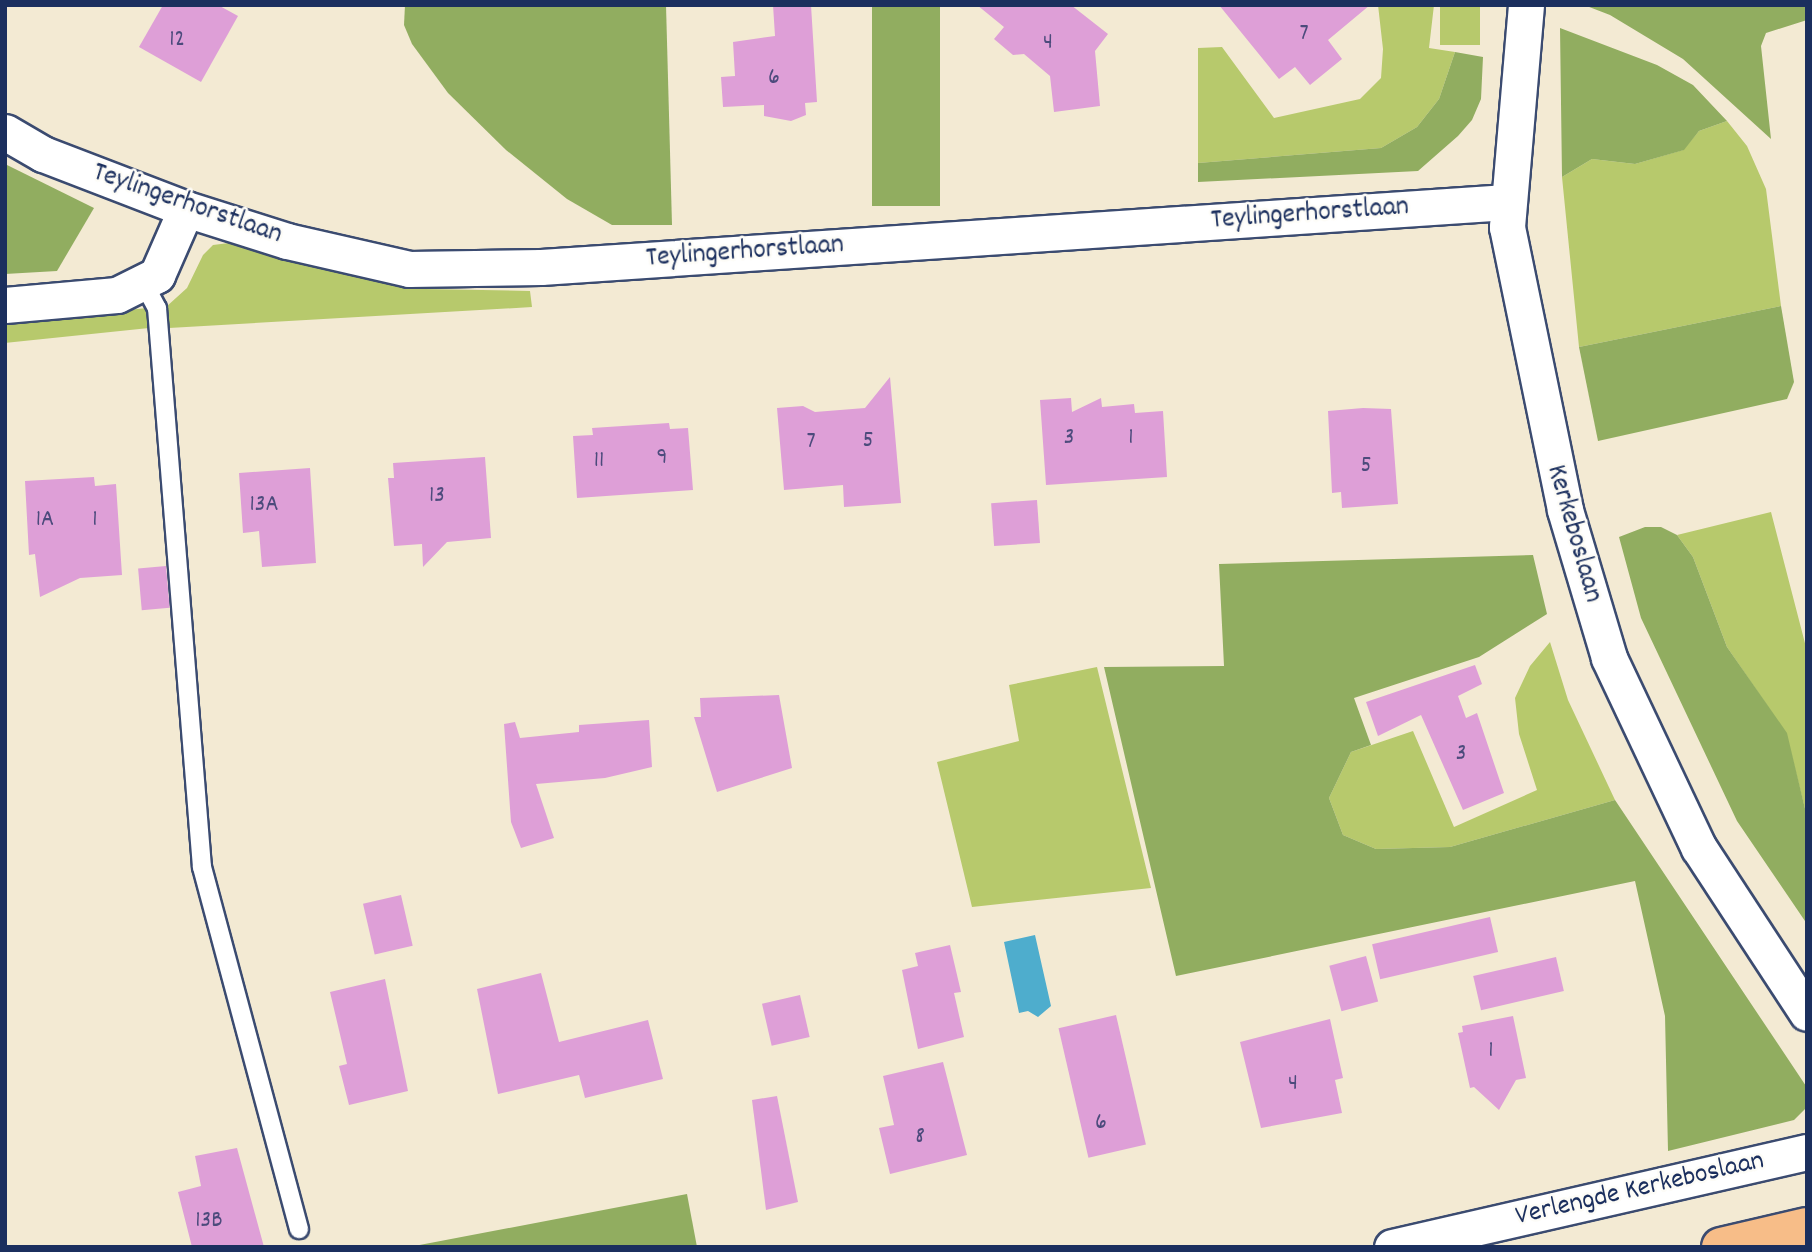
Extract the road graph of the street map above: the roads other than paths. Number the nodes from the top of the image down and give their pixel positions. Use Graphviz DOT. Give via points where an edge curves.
graph roads {
  1 [pos="1527,5"];
  2 [pos="5,132"];
  3 [pos="1507,202"];
  4 [pos="186,209"];
  5 [pos="143,282"];
  6 [pos="5,305"];
  7 [pos="1807,1013"];
  8 [pos="1807,1152"];
  9 [pos="1807,1227"];
  10 [pos="299,1229"];
  11 [pos="1392,1247"];
  12 [pos="1721,1247"];
  1 -- 3 [label="street, Kerkeboslaan"];
  2 -- 4 [label="street, Teylingerhorstlaan" via="43,153"];
  3 -- 4 [label="street, Teylingerhorstlaan" via="541,267 409,269 287,240"];
  3 -- 7 [label="street, Kerkeboslaan" via="1507,227 1552,464 1609,658 1699,848"];
  4 -- 5 [label="street" via="157,275"];
  5 -- 6 [label="street" via="117,295"];
  5 -- 10 [label="lane" via="157,308 202,867"];
  8 -- 11 [label="street, Verlengde Kerkeboslaan"];
  9 -- 12 [label="main road"];
}
